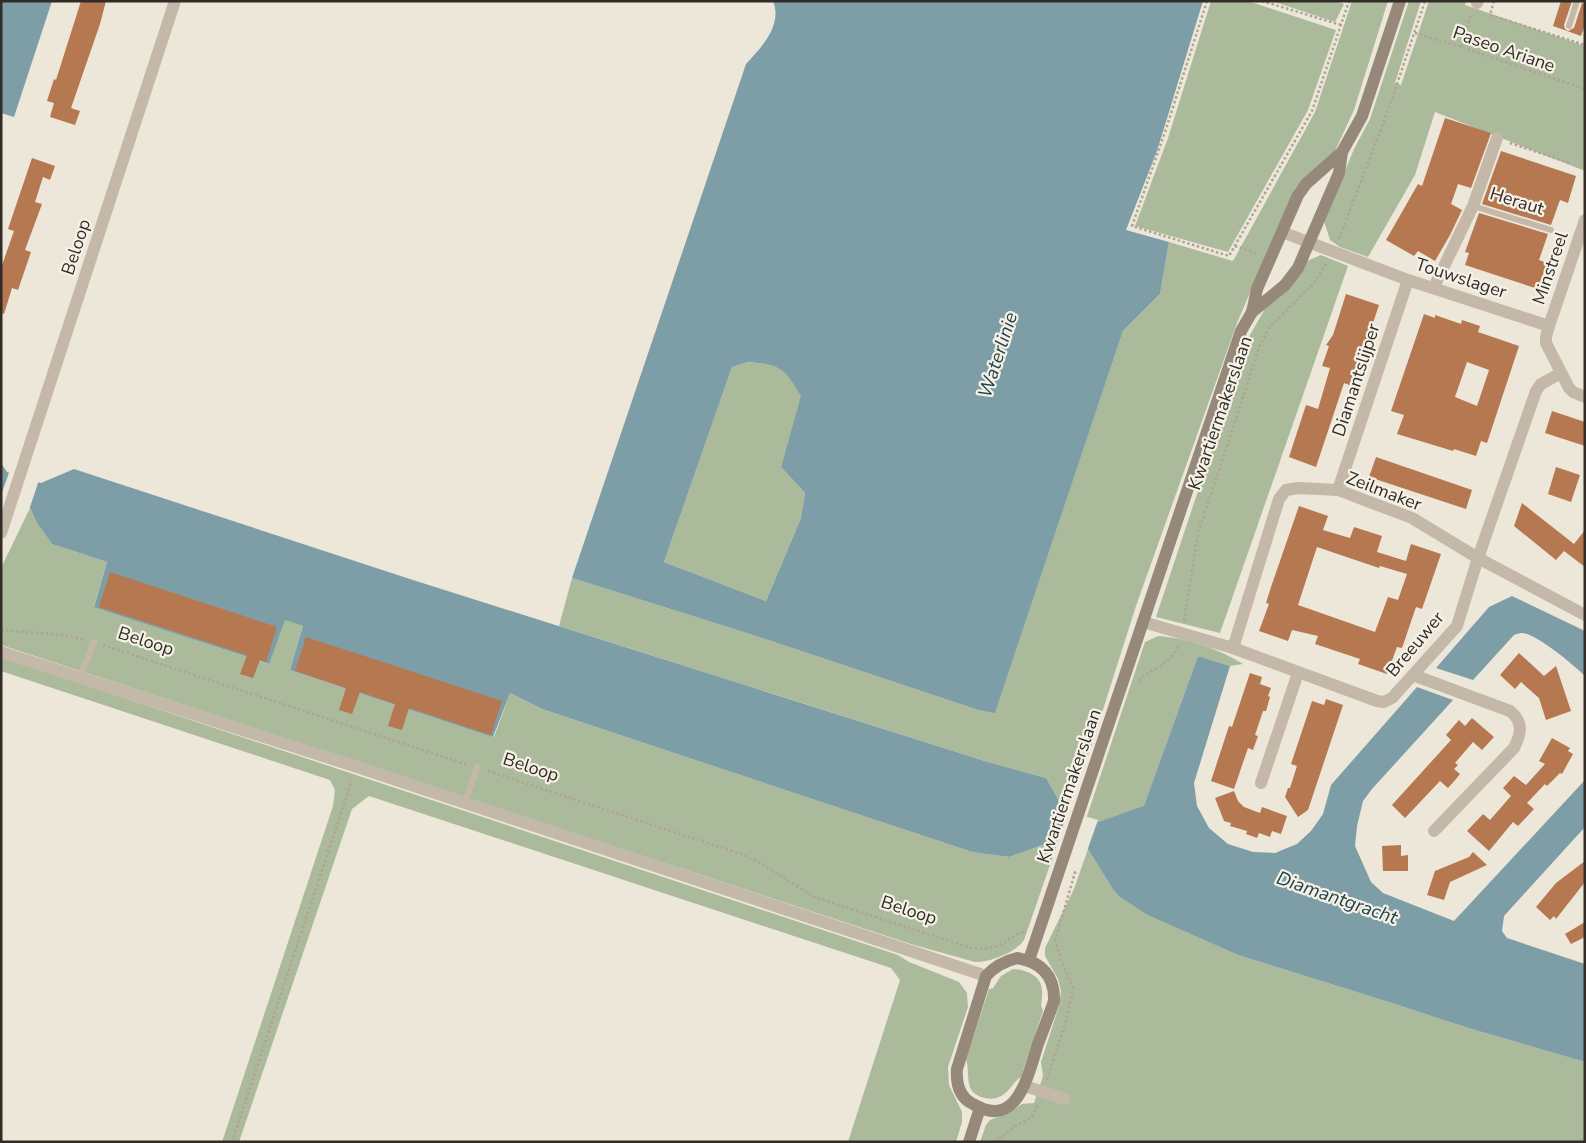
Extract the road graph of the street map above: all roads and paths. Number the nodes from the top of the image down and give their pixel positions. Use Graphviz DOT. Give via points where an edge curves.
graph roads {
  1 [pos="175,1"];
  2 [pos="1207,1"];
  3 [pos="1262,1"];
  4 [pos="1349,1"];
  5 [pos="1400,1"];
  6 [pos="1425,1"];
  7 [pos="1494,1"];
  8 [pos="1577,1"];
  9 [pos="1477,2"];
  10 [pos="1341,25"];
  11 [pos="1569,26"];
  12 [pos="1415,32"];
  13 [pos="1585,45"];
  14 [pos="1462,46"];
  15 [pos="1585,89"];
  16 [pos="1497,138"];
  17 [pos="1342,152"];
  18 [pos="1570,163"];
  19 [pos="1473,206"];
  20 [pos="1585,220"];
  21 [pos="1551,230"];
  22 [pos="1282,232"];
  23 [pos="1309,242"];
  24 [pos="1334,252"];
  25 [pos="1408,280"];
  26 [pos="1434,287"];
  27 [pos="1252,312"];
  28 [pos="1549,326"];
  29 [pos="1561,373"];
  30 [pos="1585,397"];
  31 [pos="1338,490"];
  32 [pos="1,533"];
  33 [pos="1478,558"];
  34 [pos="1585,615"];
  35 [pos="1143,622"];
  36 [pos="1,630"];
  37 [pos="1182,633"];
  38 [pos="94,642"];
  39 [pos="1233,648"];
  40 [pos="1,652"];
  41 [pos="1298,673"];
  42 [pos="1413,675"];
  43 [pos="80,677"];
  44 [pos="1136,685"];
  45 [pos="357,767"];
  46 [pos="477,768"];
  47 [pos="1261,783"];
  48 [pos="466,803"];
  49 [pos="1434,831"];
  50 [pos="1079,861"];
  51 [pos="1039,934"];
  52 [pos="1055,941"];
  53 [pos="1029,960"];
  54 [pos="986,976"];
  55 [pos="1025,1086"];
  56 [pos="1065,1099"];
  57 [pos="980,1108"];
  58 [pos="232,1142"];
  59 [pos="969,1142"];
  1 -- 32 [label="street, Beloop"];
  2 -- 10 [label="path" via="1132,226 1230,256 1312,110"];
  3 -- 10 [label="path"];
  4 -- 10 [label="path"];
  5 -- 17 [label="main road, Kwartiermakerslaan" via="1362,116"];
  6 -- 12 [label="path, Kwartiermakerslaan"];
  7 -- 13 [label="path" via="1490,15"];
  8 -- 11 [label="lane"];
  9 -- 14 [label="path"];
  12 -- 14 [label="path, Paseo Ariane"];
  12 -- 24 [label="path, Kwartiermakerslaan"];
  14 -- 15 [label="path, Paseo Ariane"];
  16 -- 18 [label="path"];
  16 -- 19 [label="street, Heraut"];
  17 -- 22 [label="main road, Kwartiermakerslaan" via="1306,184"];
  17 -- 23 [label="main road, Kwartiermakerslaan" via="1339,173"];
  19 -- 21 [label="lane, Heraut"];
  19 -- 26 [label="street, Heraut"];
  20 -- 28 [label="street, Minstreel"];
  22 -- 23 [label="street, Touwslager"];
  22 -- 27 [label="main road, Kwartiermakerslaan" via="1257,289"];
  23 -- 24 [label="street, Touwslager"];
  23 -- 27 [label="main road, Kwartiermakerslaan" via="1298,268 1285,285"];
  24 -- 25 [label="street, Touwslager"];
  24 -- 37 [label="path, Kwartiermakerslaan" via="1313,284 1269,328 1260,345 1198,533"];
  25 -- 26 [label="street, Touwslager"];
  25 -- 31 [label="street, Diamantslijper"];
  26 -- 28 [label="street, Touwslager"];
  27 -- 35 [label="main road, Kwartiermakerslaan" via="1241,331"];
  28 -- 29 [label="street" via="1546,343"];
  29 -- 30 [label="street" via="1573,392"];
  29 -- 33 [label="street, Breeuwer" via="1541,384 1536,391"];
  31 -- 33 [label="street, Zeilmaker" via="1412,518"];
  31 -- 39 [label="street, Zeilmaker" via="1298,488 1286,490 1279,499"];
  33 -- 34 [label="street, Zeilmaker"];
  33 -- 42 [label="street, Breeuwer" via="1457,626"];
  35 -- 37 [label="street, Breeuwer"];
  35 -- 51 [label="main road, Kwartiermakerslaan"];
  36 -- 38 [label="path, Beloop" via="63,635"];
  37 -- 39 [label="street, Breeuwer"];
  37 -- 44 [label="path, Kwartiermakerslaan" via="1171,658 1141,677"];
  38 -- 43 [label="lane"];
  38 -- 46 [label="path, Beloop"];
  39 -- 41 [label="street, Breeuwer"];
  40 -- 43 [label="street"];
  41 -- 42 [label="street, Breeuwer" via="1384,702 1392,698"];
  41 -- 47 [label="street"];
  42 -- 49 [label="street" via="1510,711 1518,719 1520,727 1514,748"];
  43 -- 45 [label="street"];
  45 -- 48 [label="street"];
  45 -- 58 [label="path"];
  46 -- 48 [label="lane"];
  46 -- 51 [label="path, Beloop" via="741,854 814,897 971,948 989,949 1021,933"];
  48 -- 54 [label="street"];
  50 -- 52 [label="path, Kwartiermakerslaan"];
  51 -- 53 [label="main road, Kwartiermakerslaan"];
  53 -- 54 [label="main road" via="1017,958 1002,962"];
  53 -- 55 [label="main road" via="1041,966 1052,982 1054,1001"];
  54 -- 57 [label="main road" via="956,1080 964,1097"];
  55 -- 56 [label="street"];
  55 -- 57 [label="main road" via="1019,1098 1007,1107 990,1111"];
  57 -- 59 [label="main road"];
}
